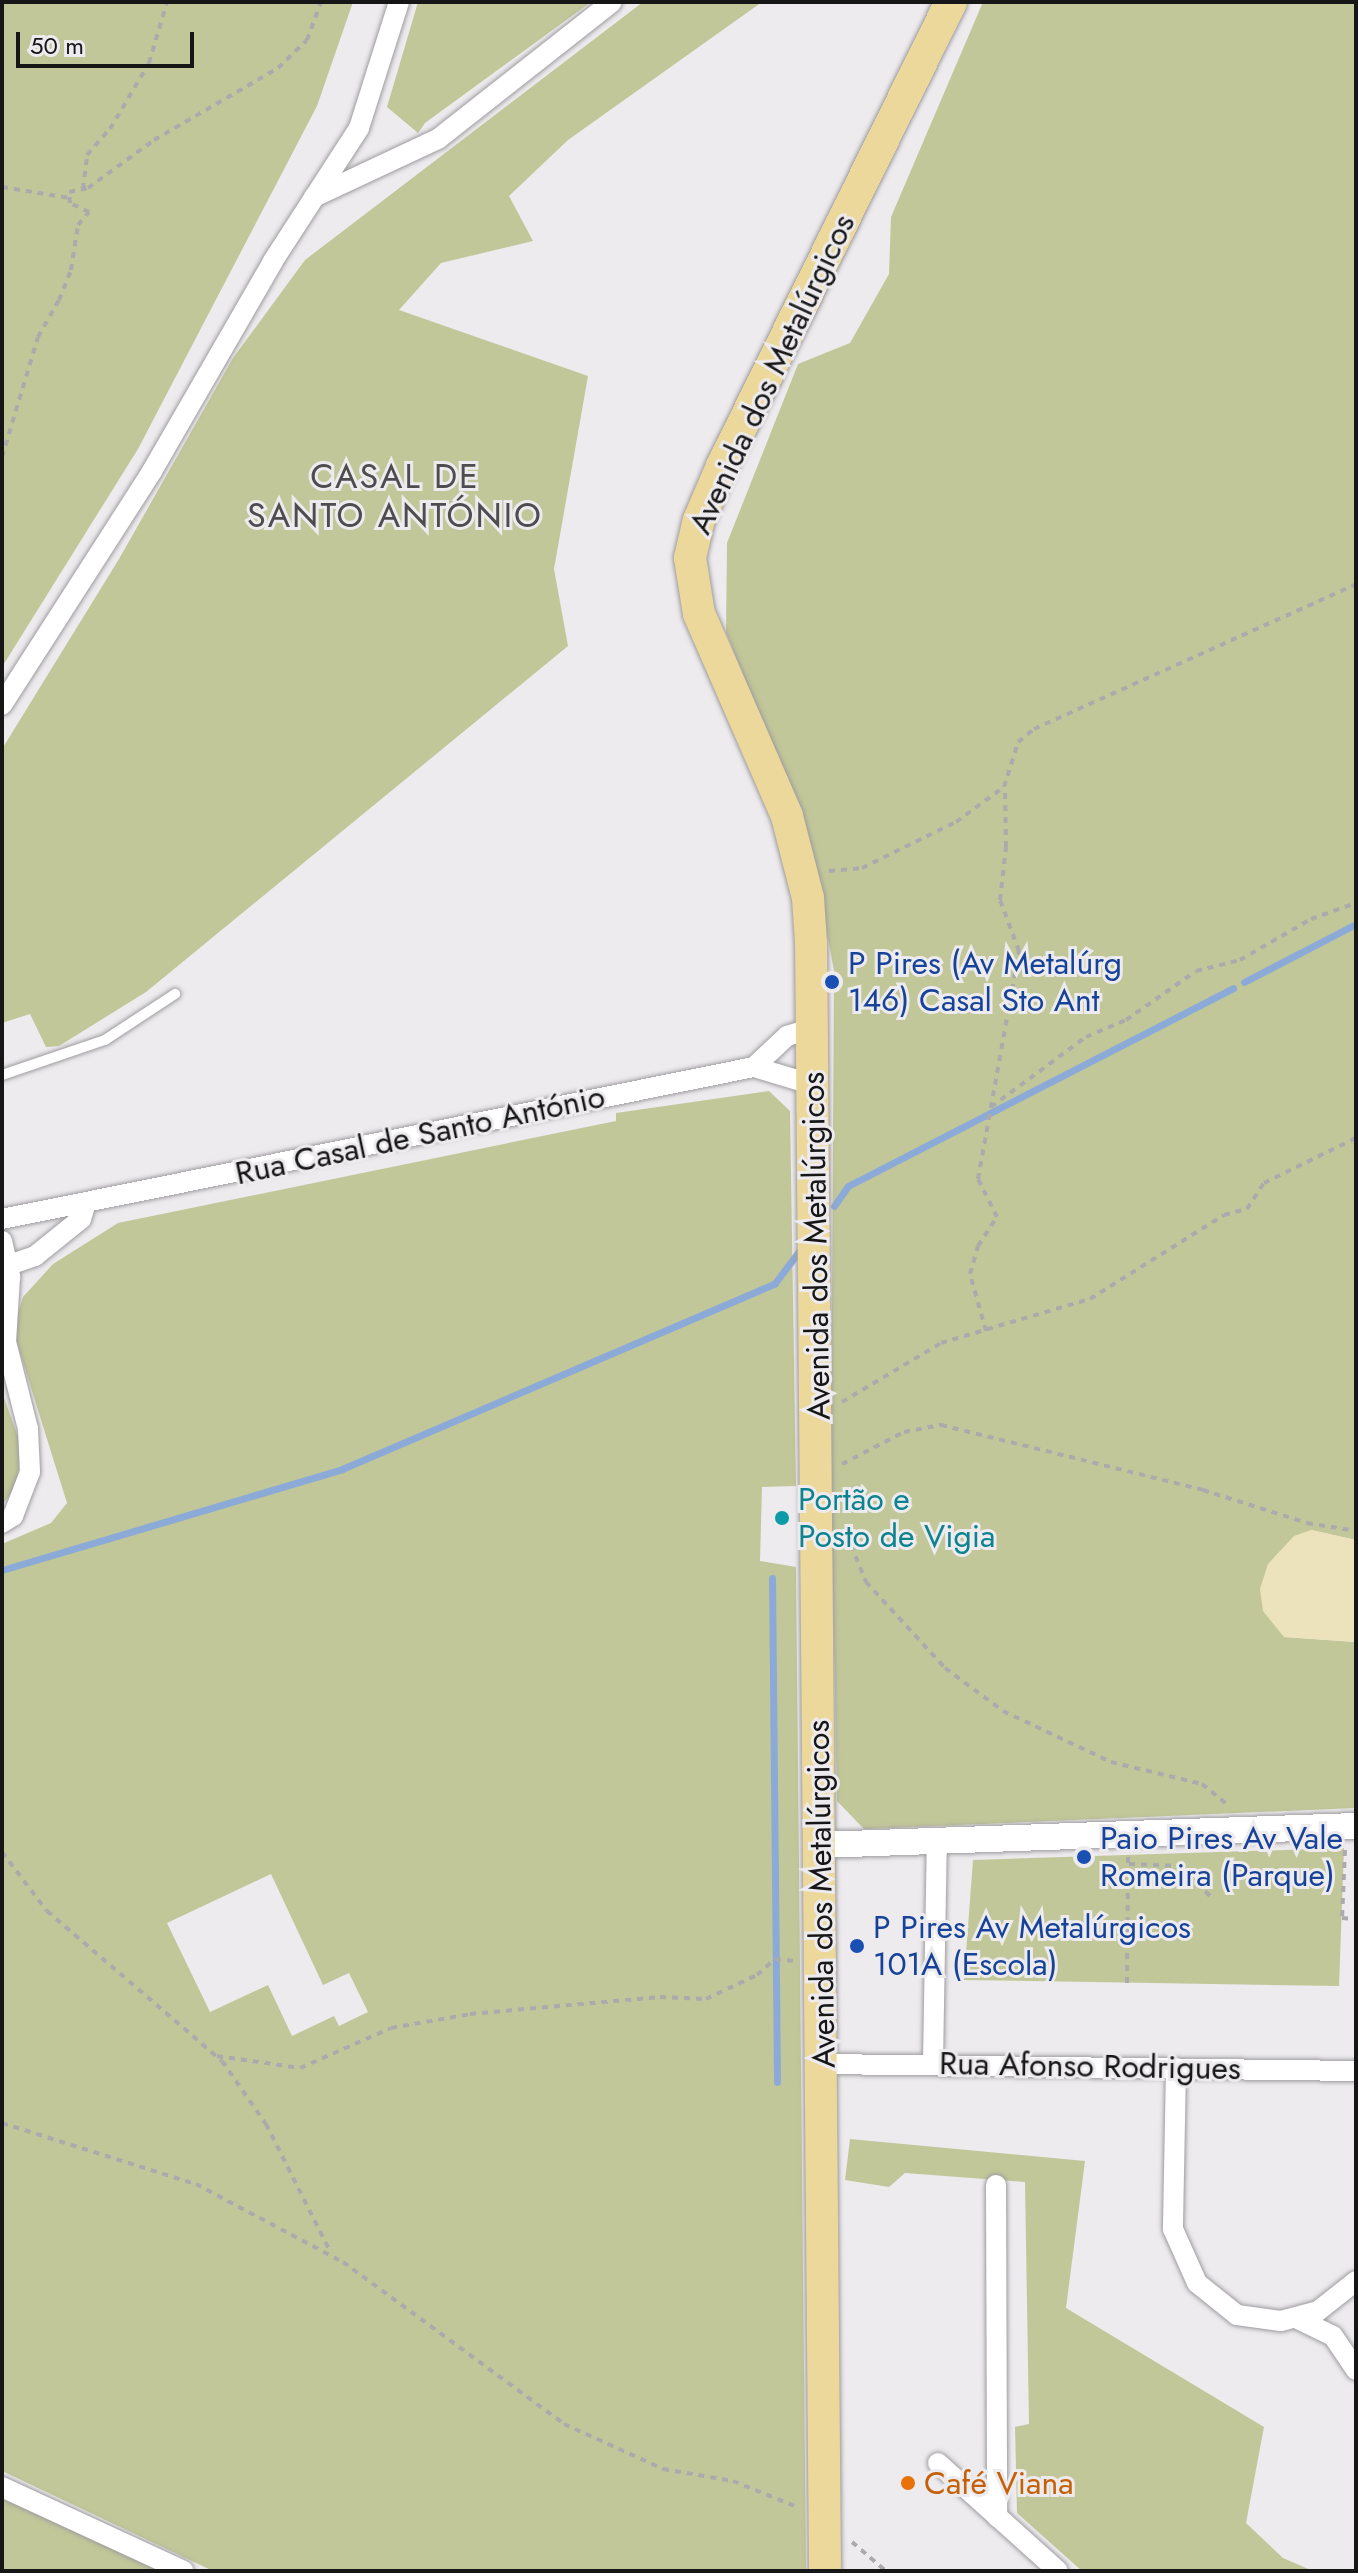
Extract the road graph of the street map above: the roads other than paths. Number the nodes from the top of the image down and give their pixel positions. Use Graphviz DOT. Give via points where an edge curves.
graph roads {
  1 [pos="399,2"];
  2 [pos="612,2"];
  3 [pos="951,2"];
  4 [pos="314,197"];
  5 [pos="2,705"];
  6 [pos="175,994"];
  7 [pos="813,1028"];
  8 [pos="754,1067"];
  9 [pos="2,1075"];
  10 [pos="814,1085"];
  11 [pos="86,1203"];
  12 [pos="2,1219"];
  13 [pos="2,1241"];
  14 [pos="9,1265"];
  15 [pos="2,1523"];
  16 [pos="1351,1826"];
  17 [pos="937,1841"];
  18 [pos="820,1845"];
  19 [pos="933,2062"];
  20 [pos="823,2064"];
  21 [pos="1176,2068"];
  22 [pos="1356,2071"];
  23 [pos="996,2185"];
  24 [pos="1356,2281"];
  25 [pos="1298,2319"];
  26 [pos="1356,2370"];
  27 [pos="938,2463"];
  28 [pos="2,2487"];
  29 [pos="997,2517"];
  30 [pos="184,2571"];
  31 [pos="825,2571"];
  32 [pos="1058,2571"];
  1 -- 4 [label="street" via="359,128"];
  2 -- 4 [label="street" via="438,139"];
  3 -- 7 [label="main road, Avenida dos Metalúrgicos" via="722,466 693,537 692,583 699,614 772,777 803,874"];
  4 -- 5 [label="street" via="152,471"];
  6 -- 9 [label="lane" via="105,1040"];
  7 -- 8 [label="street" via="787,1036"];
  7 -- 10 [label="main road, Avenida dos Metalúrgicos"];
  8 -- 10 [label="street, Rua Casal de Santo António"];
  8 -- 11 [label="street, Rua Casal de Santo António"];
  10 -- 18 [label="main road, Avenida dos Metalúrgicos"];
  11 -- 12 [label="street, Rua Casal de Santo António"];
  11 -- 14 [label="street" via="81,1219 35,1256"];
  13 -- 14 [label="street"];
  14 -- 15 [label="street" via="6,1342 28,1429 30,1472 13,1516"];
  16 -- 17 [label="street"];
  17 -- 18 [label="street"];
  17 -- 19 [label="street"];
  18 -- 20 [label="main road, Avenida dos Metalúrgicos"];
  19 -- 20 [label="street, Rua Afonso Rodrigues"];
  19 -- 21 [label="street, Rua Afonso Rodrigues"];
  20 -- 31 [label="main road, Avenida dos Metalúrgicos"];
  21 -- 22 [label="street, Rua Afonso Rodrigues"];
  21 -- 25 [label="street" via="1173,2229 1186,2267 1213,2300 1237,2315 1259,2321"];
  23 -- 29 [label="street"];
  24 -- 25 [label="street" via="1340,2298"];
  25 -- 26 [label="street" via="1333,2336"];
  27 -- 29 [label="street"];
  28 -- 30 [label="street"];
  29 -- 32 [label="street"];
}
